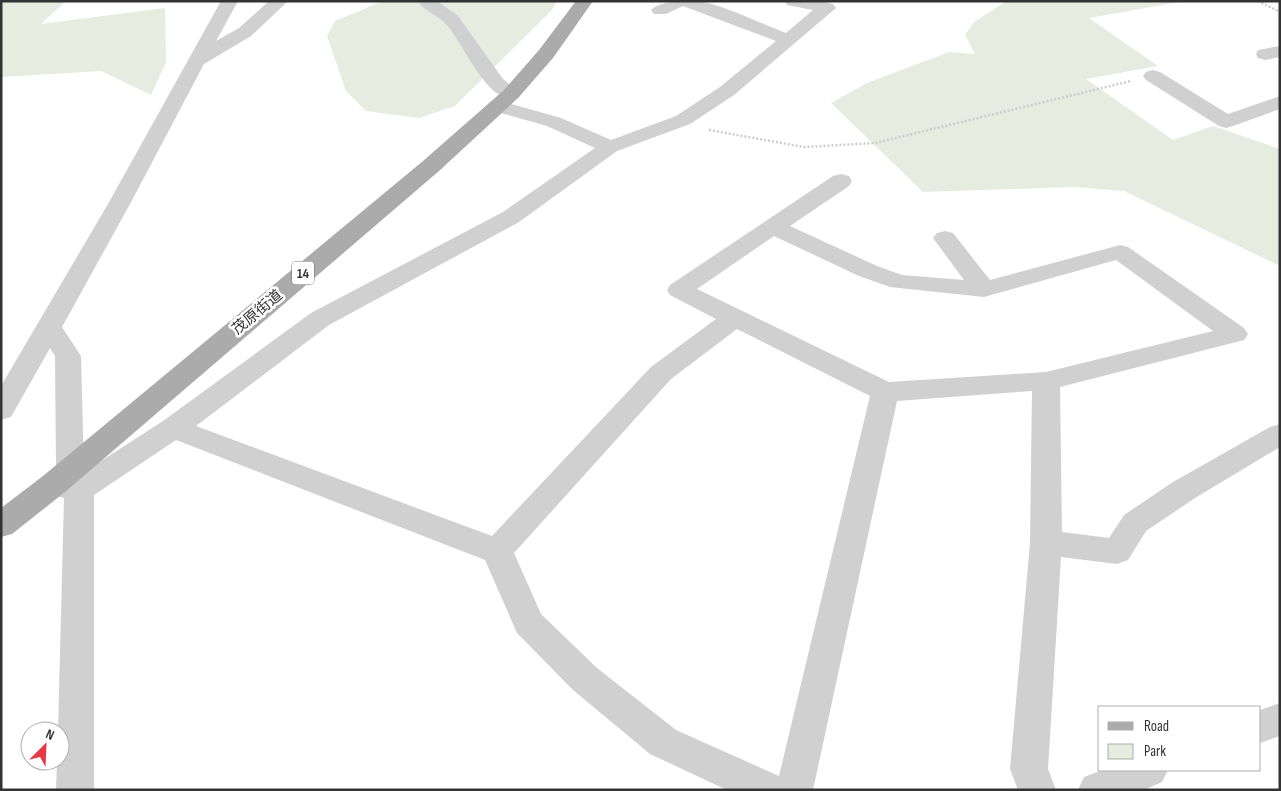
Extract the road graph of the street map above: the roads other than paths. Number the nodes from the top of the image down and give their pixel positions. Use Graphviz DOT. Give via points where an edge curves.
graph roads {
  1 [pos="230,1"];
  2 [pos="280,1"];
  3 [pos="426,1"];
  4 [pos="585,1"];
  5 [pos="680,1"];
  6 [pos="685,1"];
  7 [pos="793,1"];
  8 [pos="660,10"];
  9 [pos="789,40"];
  10 [pos="196,61"];
  11 [pos="1153,76"];
  12 [pos="504,100"];
  13 [pos="1280,102"];
  14 [pos="610,147"];
  15 [pos="841,181"];
  16 [pos="773,227"];
  17 [pos="945,238"];
  18 [pos="984,289"];
  19 [pos="734,319"];
  20 [pos="48,326"];
  21 [pos="1046,381"];
  22 [pos="885,392"];
  23 [pos="1,410"];
  24 [pos="173,428"];
  25 [pos="1280,434"];
  26 [pos="68,481"];
  27 [pos="1,525"];
  28 [pos="1046,543"];
  29 [pos="497,551"];
  30 [pos="1280,719"];
  31 [pos="1261,727"];
  32 [pos="1146,771"];
  33 [pos="75,790"];
  34 [pos="768,790"];
  35 [pos="794,790"];
  36 [pos="1036,790"];
  37 [pos="1097,790"];
  1 -- 10 [label="street"];
  2 -- 10 [label="street" via="245,32"];
  3 -- 12 [label="street" via="452,20 496,83"];
  4 -- 12 [label="main road, 茂原街道 / 14" via="546,54"];
  5 -- 8 [label="street"];
  6 -- 9 [label="street"];
  7 -- 9 [label="street" via="827,8"];
  9 -- 14 [label="street" via="727,91 683,120"];
  10 -- 20 [label="street" via="119,204"];
  11 -- 13 [label="street" via="1226,122"];
  12 -- 14 [label="street"];
  12 -- 26 [label="main road, 茂原街道 / 14"];
  14 -- 24 [label="street" via="511,217 320,320"];
  15 -- 16 [label="street"];
  16 -- 18 [label="street" via="899,282"];
  16 -- 19 [label="street" via="679,290"];
  17 -- 18 [label="street"];
  18 -- 21 [label="street" via="1120,252 1235,334"];
  19 -- 22 [label="street"];
  19 -- 29 [label="street" via="661,373"];
  20 -- 23 [label="street"];
  20 -- 26 [label="street" via="68,356"];
  21 -- 22 [label="street"];
  21 -- 28 [label="street"];
  22 -- 35 [label="street"];
  24 -- 26 [label="street"];
  24 -- 29 [label="street"];
  25 -- 28 [label="street" via="1184,490 1136,523 1117,551"];
  26 -- 27 [label="main road, 茂原街道 / 14"];
  26 -- 33 [label="street"];
  28 -- 36 [label="street" via="1029,769"];
  29 -- 34 [label="street" via="529,623 585,679 663,742"];
  30 -- 31 [label="street"];
  32 -- 37 [label="street"];
}
